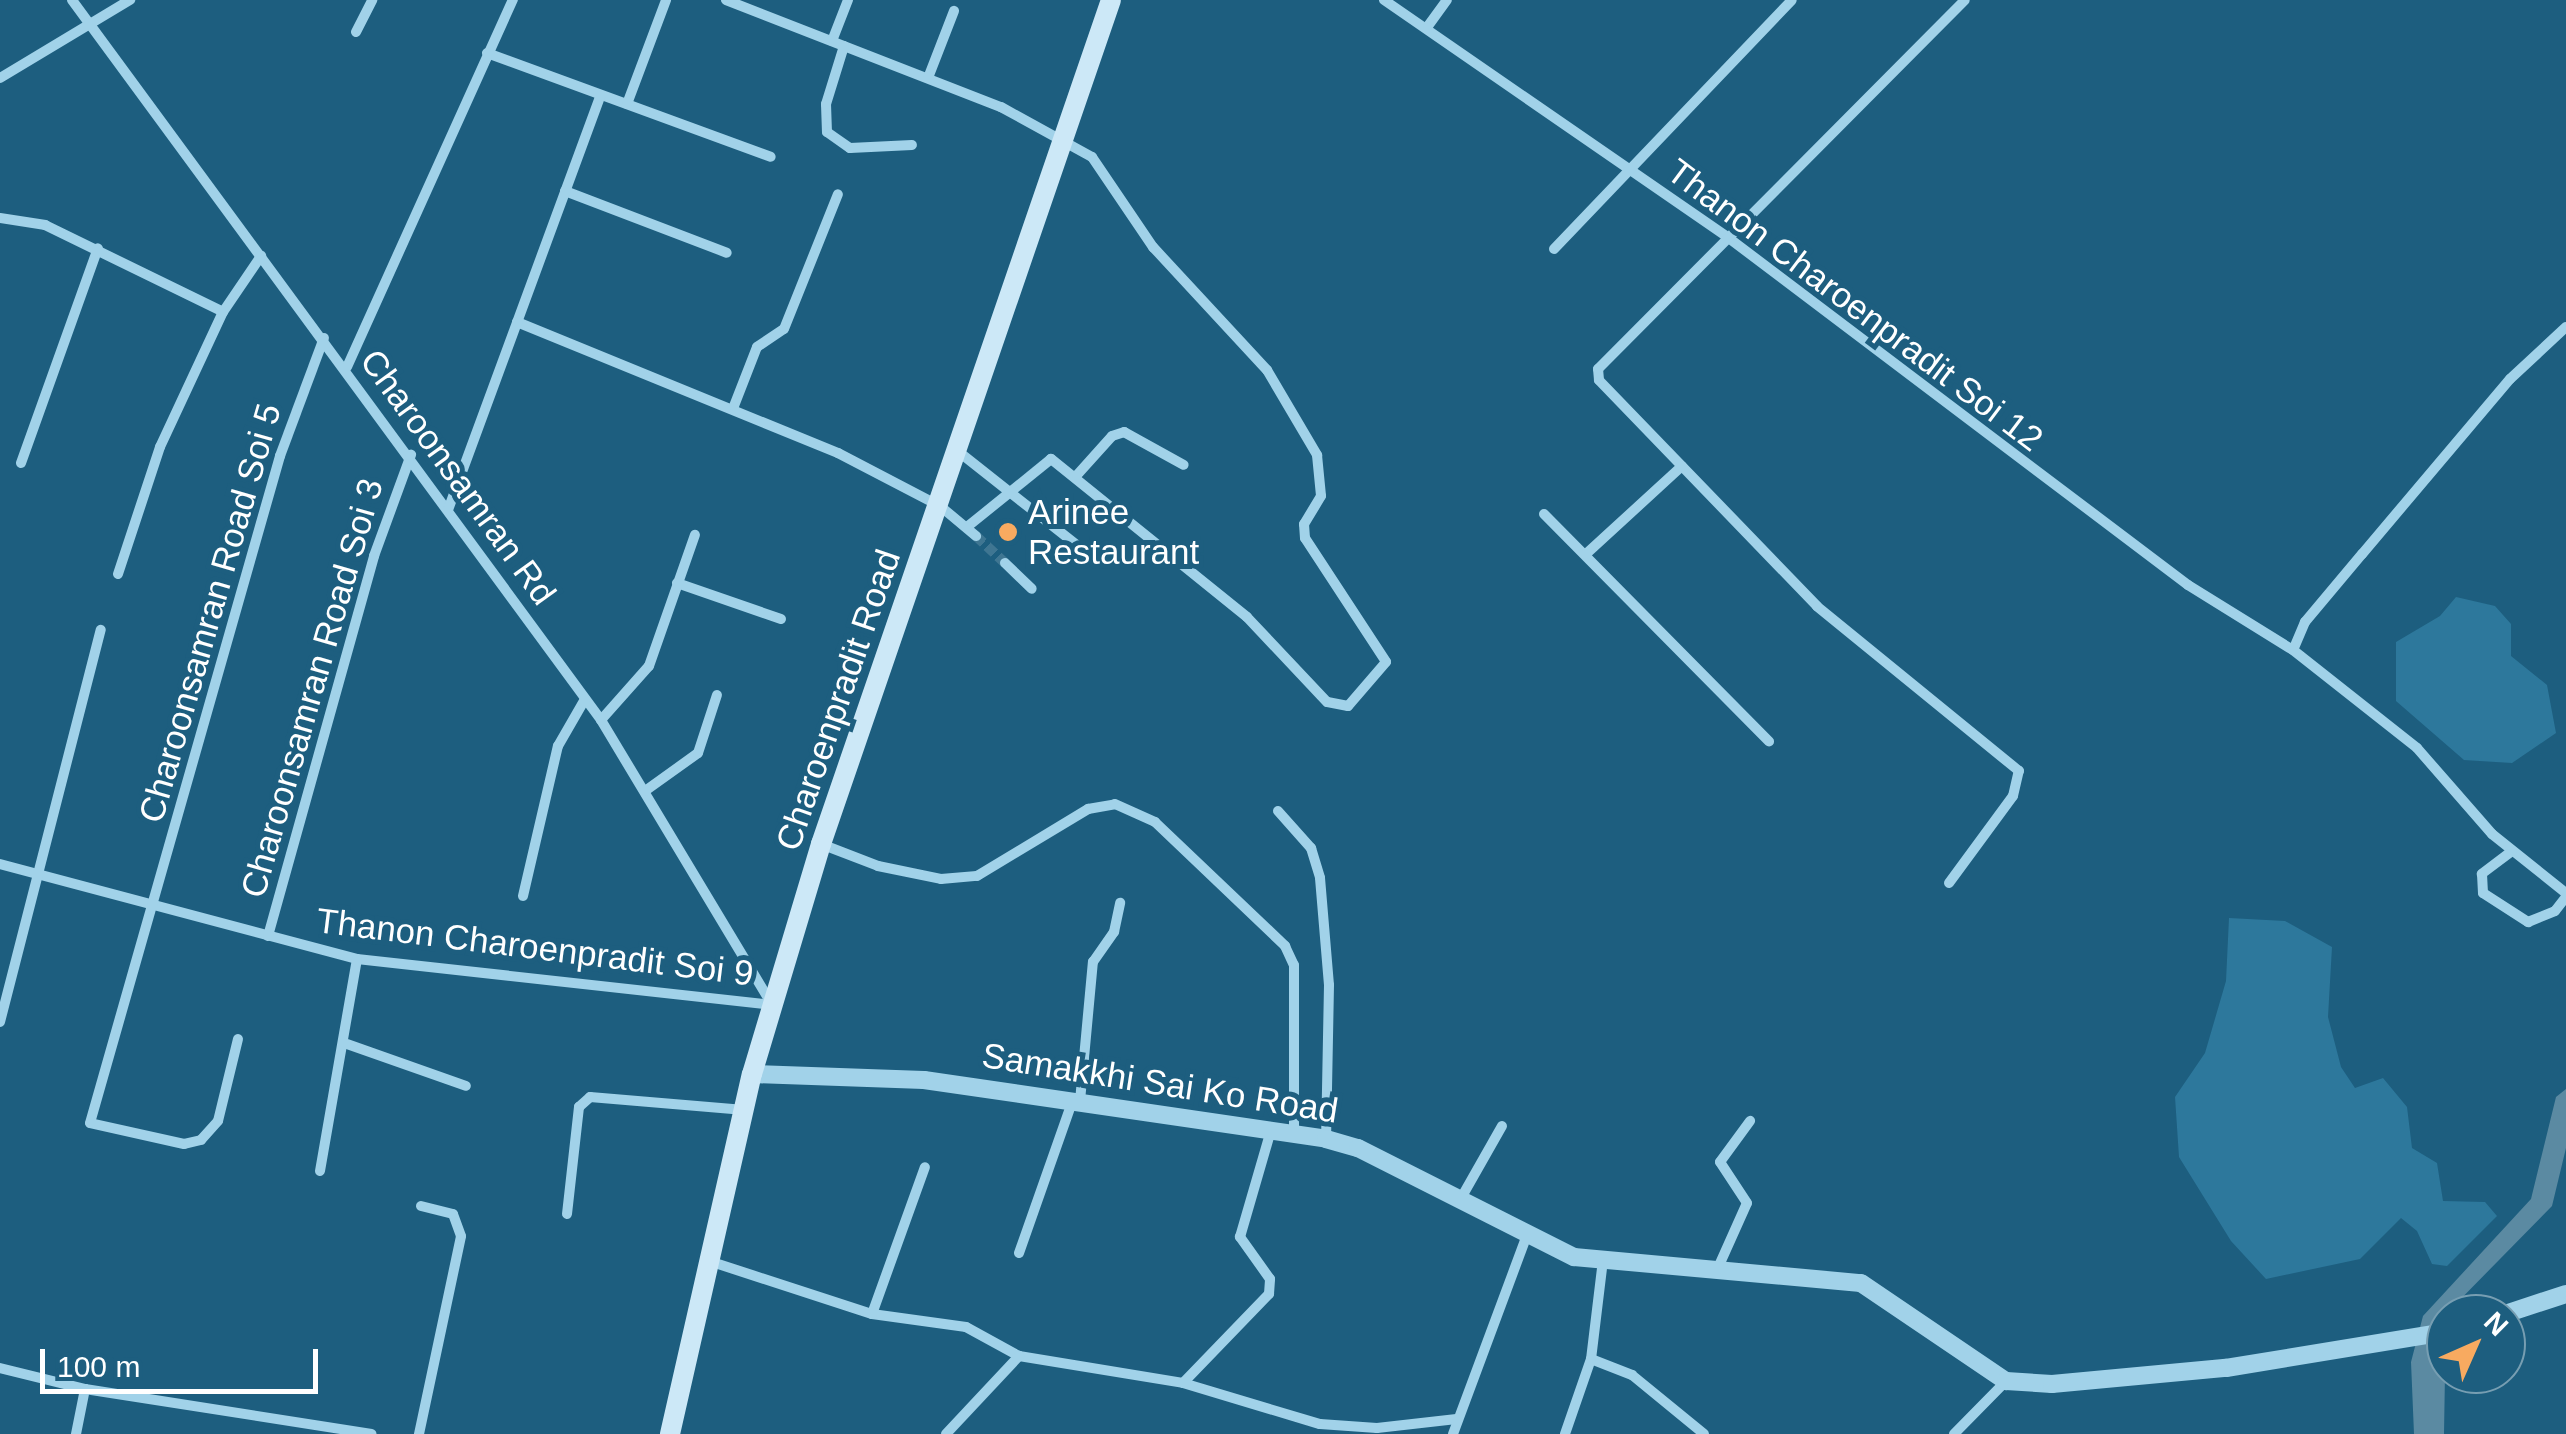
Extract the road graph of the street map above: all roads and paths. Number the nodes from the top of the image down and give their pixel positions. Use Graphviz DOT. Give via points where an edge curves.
graph roads {
  1 [pos="72,0"];
  2 [pos="130,0"];
  3 [pos="372,0"];
  4 [pos="513,0"];
  5 [pos="666,0"];
  6 [pos="726,0"];
  7 [pos="848,0"];
  8 [pos="1111,0"];
  9 [pos="1384,0"];
  10 [pos="1447,0"];
  11 [pos="1792,0"];
  12 [pos="1966,0"];
  13 [pos="954,11"];
  14 [pos="90,26"];
  15 [pos="1428,26"];
  16 [pos="356,32"];
  17 [pos="832,41"];
  18 [pos="844,46"];
  19 [pos="487,54"];
  20 [pos="0,78"];
  21 [pos="928,78"];
  22 [pos="601,95"];
  23 [pos="627,104"];
  24 [pos="1065,138"];
  25 [pos="912,144"];
  26 [pos="771,157"];
  27 [pos="1632,171"];
  28 [pos="565,191"];
  29 [pos="838,194"];
  30 [pos="0,218"];
  31 [pos="1730,238"];
  32 [pos="98,248"];
  33 [pos="1554,249"];
  34 [pos="727,253"];
  35 [pos="260,256"];
  36 [pos="223,312"];
  37 [pos="517,322"];
  38 [pos="2566,326"];
  39 [pos="324,338"];
  40 [pos="347,368"];
  41 [pos="734,406"];
  42 [pos="960,452"];
  43 [pos="410,455"];
  44 [pos="21,464"];
  45 [pos="1184,465"];
  46 [pos="1682,466"];
  47 [pos="1077,475"];
  48 [pos="1007,490"];
  49 [pos="940,506"];
  50 [pos="448,510"];
  51 [pos="1544,514"];
  52 [pos="695,535"];
  53 [pos="1083,550"];
  54 [pos="1586,554"];
  55 [pos="1005,563"];
  56 [pos="118,574"];
  57 [pos="677,584"];
  58 [pos="1032,589"];
  59 [pos="781,619"];
  60 [pos="101,630"];
  61 [pos="2294,650"];
  62 [pos="717,695"];
  63 [pos="585,699"];
  64 [pos="601,720"];
  65 [pos="1770,741"];
  66 [pos="645,791"];
  67 [pos="1278,812"];
  68 [pos="822,844"];
  69 [pos="2512,851"];
  70 [pos="0,864"];
  71 [pos="36,872"];
  72 [pos="1949,883"];
  73 [pos="2566,895"];
  74 [pos="523,896"];
  75 [pos="1120,903"];
  76 [pos="155,905"];
  77 [pos="268,936"];
  78 [pos="357,959"];
  79 [pos="772,1006"];
  80 [pos="0,1022"];
  81 [pos="238,1039"];
  82 [pos="347,1044"];
  83 [pos="752,1074"];
  84 [pos="466,1086"];
  85 [pos="1076,1100"];
  86 [pos="744,1110"];
  87 [pos="1750,1121"];
  88 [pos="1502,1126"];
  89 [pos="1271,1130"];
  90 [pos="1294,1134"];
  91 [pos="1326,1139"];
  92 [pos="925,1167"];
  93 [pos="320,1171"];
  94 [pos="1459,1200"];
  95 [pos="421,1206"];
  96 [pos="567,1214"];
  97 [pos="1526,1238"];
  98 [pos="1019,1253"];
  99 [pos="1604,1260"];
  100 [pos="712,1262"];
  101 [pos="1717,1270"];
  102 [pos="2566,1294"];
  103 [pos="2526,1307"];
  104 [pos="872,1314"];
  105 [pos="2426,1336"];
  106 [pos="1018,1356"];
  107 [pos="1591,1359"];
  108 [pos="0,1368"];
  109 [pos="2006,1381"];
  110 [pos="1183,1383"];
  111 [pos="84,1389"];
  112 [pos="1456,1419"];
  113 [pos="76,1434"];
  114 [pos="371,1434"];
  115 [pos="419,1434"];
  116 [pos="670,1434"];
  117 [pos="946,1434"];
  118 [pos="1453,1434"];
  119 [pos="1565,1434"];
  120 [pos="1704,1434"];
  121 [pos="1954,1434"];
  1 -- 14 [label="street, Charoonsamran Rd"];
  2 -- 14 [label="street"];
  3 -- 16 [label="street"];
  4 -- 19 [label="street"];
  5 -- 23 [label="street"];
  6 -- 17 [label="street"];
  7 -- 17 [label="street"];
  8 -- 24 [label="main road, Charoenpradit Road"];
  9 -- 15 [label="street, Thanon Charoenpradit Soi 12"];
  10 -- 15 [label="street"];
  11 -- 27 [label="street"];
  12 -- 31 [label="street"];
  13 -- 21 [label="street"];
  14 -- 20 [label="street"];
  14 -- 35 [label="street, Charoonsamran Rd"];
  15 -- 27 [label="street, Thanon Charoenpradit Soi 12"];
  17 -- 18 [label="street"];
  18 -- 21 [label="street"];
  18 -- 25 [label="street" via="826,104 827,132 850,148"];
  19 -- 22 [label="street"];
  19 -- 40 [label="street"];
  21 -- 24 [label="street"];
  22 -- 23 [label="street"];
  22 -- 28 [label="street"];
  23 -- 26 [label="street"];
  24 -- 42 [label="main road, Charoenpradit Road"];
  24 -- 47 [label="street" via="1102,167 1153,248 1266,370 1317,455 1321,496 1304,524 1305,538 1384,648 1381,674 1348,706 1327,702 1247,618"];
  27 -- 31 [label="street, Thanon Charoenpradit Soi 12"];
  27 -- 33 [label="street"];
  28 -- 34 [label="street"];
  28 -- 37 [label="street"];
  29 -- 41 [label="street" via="784,328 757,348"];
  30 -- 32 [label="street" via="45,225"];
  31 -- 46 [label="street" via="1598,369 1599,380"];
  31 -- 61 [label="street, Thanon Charoenpradit Soi 12" via="2036,476 2246,626"];
  32 -- 36 [label="street"];
  32 -- 44 [label="street"];
  35 -- 36 [label="street"];
  35 -- 39 [label="street, Charoonsamran Rd"];
  36 -- 56 [label="street" via="160,447"];
  37 -- 41 [label="street"];
  37 -- 50 [label="street"];
  38 -- 61 [label="street" via="2510,379 2362,554 2306,622"];
  39 -- 40 [label="street, Charoonsamran Rd"];
  39 -- 76 [label="street, Charoonsamran Road Soi 5" via="275,474"];
  40 -- 43 [label="street, Charoonsamran Rd"];
  41 -- 49 [label="street"];
  42 -- 48 [label="street"];
  42 -- 49 [label="main road, Charoenpradit Road"];
  43 -- 50 [label="street, Charoonsamran Rd"];
  43 -- 77 [label="street, Charoonsamran Road Soi 3" via="374,556"];
  45 -- 47 [label="street" via="1124,432 1112,436"];
  46 -- 54 [label="street"];
  46 -- 72 [label="street" via="1817,606 2019,771 2013,796"];
  47 -- 48 [label="street" via="1051,458"];
  48 -- 49 [label="street" via="972,532"];
  48 -- 53 [label="street"];
  49 -- 68 [label="main road, Charoenpradit Road"];
  50 -- 63 [label="street, Charoonsamran Rd"];
  51 -- 54 [label="street"];
  52 -- 57 [label="street"];
  54 -- 65 [label="street"];
  55 -- 58 [label="street"];
  57 -- 59 [label="street"];
  57 -- 64 [label="street" via="649,666"];
  60 -- 71 [label="street"];
  61 -- 69 [label="street, Thanon Charoenpradit Soi 12" via="2417,748"];
  62 -- 66 [label="street" via="698,753"];
  63 -- 64 [label="street, Charoonsamran Rd"];
  63 -- 74 [label="street" via="558,746"];
  64 -- 66 [label="street, Charoonsamran Rd"];
  66 -- 79 [label="street, Charoonsamran Rd"];
  67 -- 91 [label="street" via="1311,848 1320,878 1329,984"];
  68 -- 79 [label="main road, Charoenpradit Road"];
  68 -- 90 [label="street" via="878,866 941,879 977,876 1088,809 1115,804 1155,822 1286,946 1294,965"];
  69 -- 73 [label="street, Thanon Charoenpradit Soi 12"];
  69 -- 73 [label="street" via="2482,874 2482,894 2528,922 2555,911"];
  70 -- 71 [label="street, Thanon Charoenpradit Soi 9"];
  71 -- 76 [label="street, Thanon Charoenpradit Soi 9"];
  71 -- 80 [label="street"];
  75 -- 85 [label="street" via="1114,932 1093,962"];
  76 -- 77 [label="street, Thanon Charoenpradit Soi 9"];
  76 -- 81 [label="street, Charoonsamran Road Soi 5" via="90,1123 184,1144 201,1140 218,1121"];
  77 -- 78 [label="street, Thanon Charoenpradit Soi 9"];
  78 -- 79 [label="street, Thanon Charoenpradit Soi 9"];
  78 -- 82 [label="street"];
  79 -- 83 [label="main road, Charoenpradit Road"];
  82 -- 84 [label="street"];
  82 -- 93 [label="street"];
  83 -- 85 [label="street, Samakkhi Sai Ko Road" via="924,1080"];
  83 -- 86 [label="main road, Charoenpradit Road"];
  85 -- 89 [label="street, Samakkhi Sai Ko Road"];
  85 -- 98 [label="street"];
  86 -- 96 [label="street" via="590,1097 579,1107"];
  86 -- 100 [label="main road, Charoenpradit Road"];
  87 -- 101 [label="street" via="1720,1162 1747,1203"];
  88 -- 94 [label="street"];
  89 -- 90 [label="street, Samakkhi Sai Ko Road"];
  89 -- 110 [label="street" via="1240,1237 1270,1279 1269,1294"];
  90 -- 91 [label="street, Samakkhi Sai Ko Road"];
  91 -- 94 [label="street, Samakkhi Sai Ko Road" via="1358,1148"];
  92 -- 104 [label="street"];
  94 -- 97 [label="street, Samakkhi Sai Ko Road"];
  95 -- 115 [label="street" via="452,1214 461,1236"];
  97 -- 99 [label="street, Samakkhi Sai Ko Road"];
  97 -- 112 [label="street"];
  99 -- 101 [label="street, Samakkhi Sai Ko Road"];
  99 -- 107 [label="street"];
  100 -- 104 [label="street"];
  100 -- 116 [label="main road, Charoenpradit Road"];
  101 -- 109 [label="street, Samakkhi Sai Ko Road" via="1861,1283"];
  102 -- 103 [label="street"];
  104 -- 106 [label="street" via="941,1320"];
  105 -- 109 [label="street" via="2226,1368 2052,1384"];
  106 -- 110 [label="street"];
  106 -- 117 [label="street"];
  107 -- 119 [label="street"];
  107 -- 120 [label="street" via="1632,1376"];
  108 -- 111 [label="street"];
  109 -- 121 [label="street"];
  110 -- 112 [label="street" via="1348,1429"];
  111 -- 113 [label="street"];
  111 -- 114 [label="street"];
  112 -- 118 [label="street"];
}
